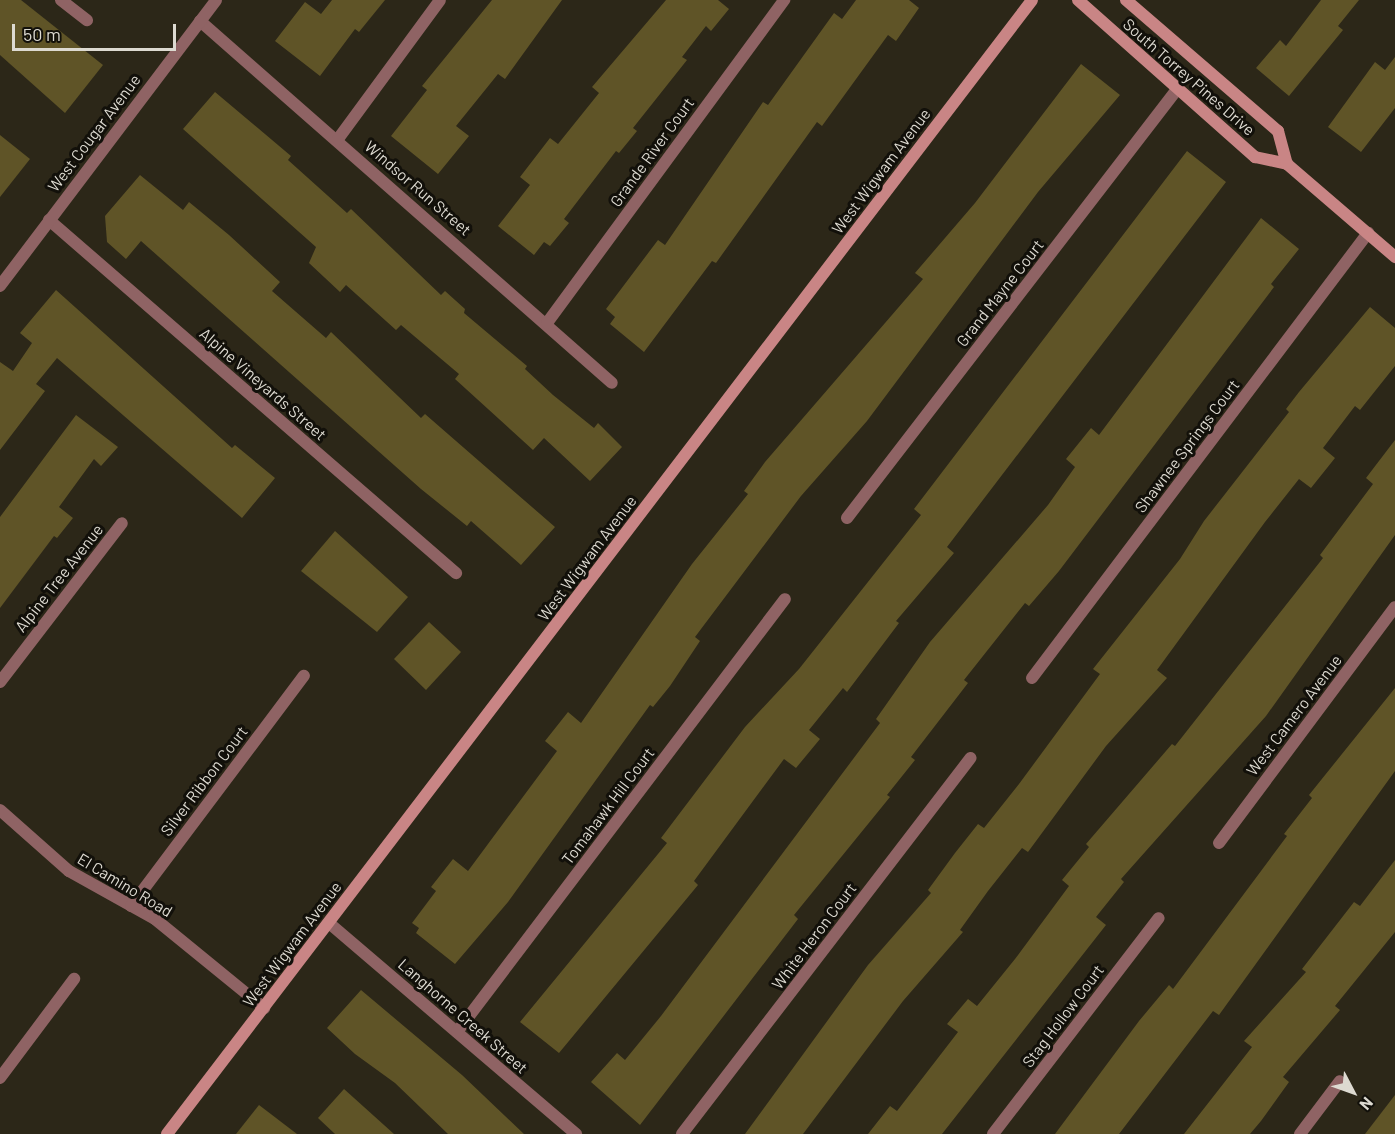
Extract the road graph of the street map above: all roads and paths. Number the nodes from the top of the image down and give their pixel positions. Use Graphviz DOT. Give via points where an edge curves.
graph roads {
  1 [pos="61,0"];
  2 [pos="216,0"];
  3 [pos="440,0"];
  4 [pos="784,0"];
  5 [pos="1032,0"];
  6 [pos="1078,0"];
  7 [pos="1126,0"];
  8 [pos="87,20"];
  9 [pos="200,21"];
  10 [pos="1178,88"];
  11 [pos="338,139"];
  12 [pos="1287,164"];
  13 [pos="49,220"];
  14 [pos="1368,233"];
  15 [pos="1395,256"];
  16 [pos="0,286"];
  17 [pos="547,324"];
  18 [pos="612,383"];
  19 [pos="847,518"];
  20 [pos="122,523"];
  21 [pos="456,573"];
  22 [pos="785,599"];
  23 [pos="1395,607"];
  24 [pos="304,676"];
  25 [pos="1032,678"];
  26 [pos="0,682"];
  27 [pos="971,758"];
  28 [pos="0,810"];
  29 [pos="1219,843"];
  30 [pos="131,906"];
  31 [pos="1159,918"];
  32 [pos="329,923"];
  33 [pos="74,979"];
  34 [pos="264,1008"];
  35 [pos="457,1032"];
  36 [pos="0,1078"];
  37 [pos="1340,1081"];
  38 [pos="167,1134"];
  39 [pos="576,1134"];
  40 [pos="682,1134"];
  41 [pos="993,1134"];
  42 [pos="1300,1134"];
  1 -- 8 [label="street"];
  2 -- 9 [label="street, West Cougar Avenue"];
  3 -- 11 [label="street"];
  4 -- 17 [label="street, Grande River Court"];
  5 -- 32 [label="street, West Wigwam Avenue"];
  6 -- 10 [label="street, South Torrey Pines Drive"];
  7 -- 12 [label="street, South Torrey Pines Drive" via="1278,131"];
  9 -- 11 [label="street, Windsor Run Street"];
  9 -- 13 [label="street, West Cougar Avenue"];
  10 -- 12 [label="street, South Torrey Pines Drive" via="1256,157"];
  10 -- 19 [label="street, Grand Mayne Court"];
  11 -- 17 [label="street, Windsor Run Street"];
  12 -- 14 [label="street, South Torrey Pines Drive"];
  13 -- 16 [label="street, West Cougar Avenue"];
  13 -- 21 [label="street, Alpine Vineyards Street"];
  14 -- 15 [label="street, South Torrey Pines Drive"];
  14 -- 25 [label="street, Shawnee Springs Court"];
  17 -- 18 [label="street, Windsor Run Street"];
  20 -- 26 [label="street, Alpine Tree Avenue"];
  22 -- 35 [label="street, Tomahawk Hill Court"];
  23 -- 29 [label="street, West Camero Avenue"];
  24 -- 30 [label="street, Silver Ribbon Court"];
  27 -- 40 [label="street, White Heron Court"];
  28 -- 30 [label="street, El Camino Road" via="69,871"];
  30 -- 34 [label="street, El Camino Road" via="155,919"];
  31 -- 41 [label="street, Stag Hollow Court"];
  32 -- 34 [label="street, West Wigwam Avenue"];
  32 -- 35 [label="street, Langhorne Creek Street"];
  33 -- 36 [label="street"];
  34 -- 38 [label="street, West Wigwam Avenue"];
  35 -- 39 [label="street, Langhorne Creek Street"];
  37 -- 42 [label="street"];
}
